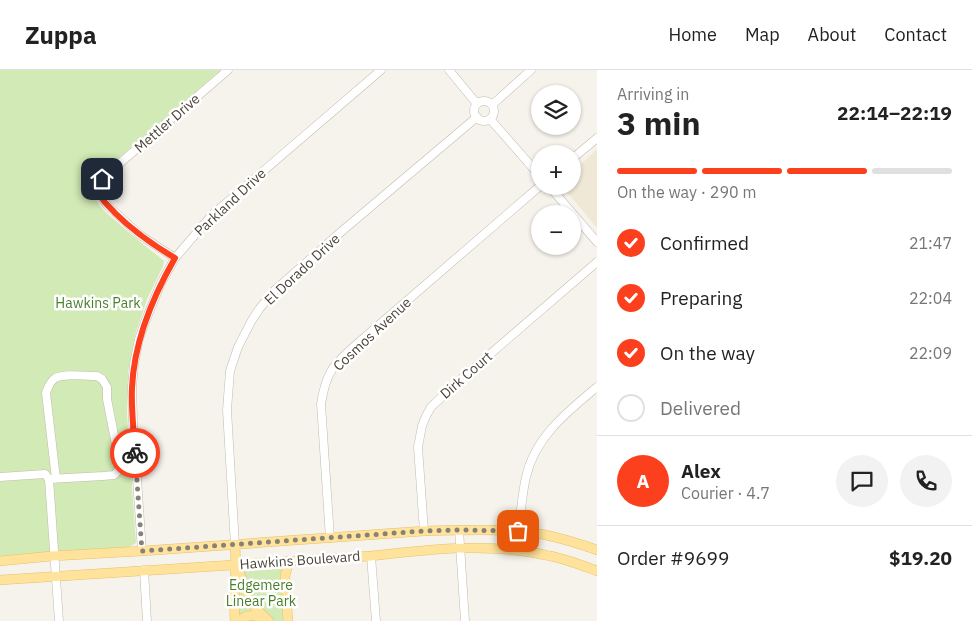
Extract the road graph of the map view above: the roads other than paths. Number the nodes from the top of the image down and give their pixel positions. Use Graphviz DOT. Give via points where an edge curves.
graph roads {
  1 [pos="228,70"];
  2 [pos="381,70"];
  3 [pos="449,70"];
  4 [pos="531,70"];
  5 [pos="477,104"];
  6 [pos="492,104"];
  7 [pos="476,117"];
  8 [pos="490,118"];
  9 [pos="597,138"];
  10 [pos="581,151"];
  11 [pos="531,166"];
  12 [pos="531,194"];
  13 [pos="557,195"];
  14 [pos="597,242"];
  15 [pos="175,258"];
  16 [pos="597,262"];
  17 [pos="597,387"];
  18 [pos="0,477"];
  19 [pos="52,479"];
  20 [pos="460,530"];
  21 [pos="424,531"];
  22 [pos="518,531"];
  23 [pos="330,538"];
  24 [pos="235,545"];
  25 [pos="460,548"];
  26 [pos="597,550"];
  27 [pos="142,551"];
  28 [pos="55,556"];
  29 [pos="371,556"];
  30 [pos="289,560"];
  31 [pos="0,561"];
  32 [pos="236,564"];
  33 [pos="144,570"];
  34 [pos="597,571"];
  35 [pos="56,576"];
  36 [pos="0,580"];
  37 [pos="267,619"];
  38 [pos="58,621"];
  39 [pos="147,621"];
  40 [pos="235,621"];
  41 [pos="240,621"];
  42 [pos="288,621"];
  43 [pos="376,621"];
  44 [pos="465,621"];
  1 -- 15 [label="street, Mettler Drive" via="105,176 101,183 102,198 107,205 140,235"];
  2 -- 15 [label="street, Parkland Drive" via="211,216"];
  3 -- 5 [label="street"];
  4 -- 6 [label="street"];
  5 -- 6 [label="street" via="485,101"];
  5 -- 7 [label="street" via="474,110"];
  6 -- 8 [label="street" via="494,112"];
  7 -- 8 [label="street" via="483,121"];
  7 -- 24 [label="street, El Dorado Drive" via="275,290 244,335 230,371 227,410"];
  8 -- 11 [label="street"];
  9 -- 10 [label="street"];
  12 -- 23 [label="street, Cosmos Avenue" via="332,368 321,404"];
  13 -- 14 [label="street"];
  15 -- 27 [label="street, Parkland Drive" via="145,322 134,364 132,405"];
  16 -- 21 [label="street, Dirk Court" via="431,407 422,426 418,447"];
  17 -- 22 [label="street" via="556,423 530,462"];
  18 -- 19 [label="street" via="45,474"];
  19 -- 19 [label="street" via="48,386 59,376 97,376 107,387 118,470 114,475"];
  19 -- 28 [label="street"];
  20 -- 21 [label="main road, Hawkins Boulevard"];
  20 -- 22 [label="main road, Hawkins Boulevard"];
  20 -- 25 [label="street"];
  21 -- 23 [label="main road, Hawkins Boulevard"];
  22 -- 26 [label="main road, Hawkins Boulevard"];
  23 -- 24 [label="main road, Hawkins Boulevard"];
  24 -- 27 [label="main road, Hawkins Boulevard"];
  24 -- 32 [label="main road, El Dorado Drive"];
  25 -- 29 [label="main road, Hawkins Boulevard"];
  25 -- 34 [label="main road, Hawkins Boulevard" via="498,548 534,553"];
  25 -- 44 [label="street"];
  27 -- 28 [label="main road, Hawkins Boulevard"];
  28 -- 31 [label="main road, Hawkins Boulevard"];
  28 -- 35 [label="street"];
  29 -- 30 [label="main road, Hawkins Boulevard"];
  29 -- 43 [label="street"];
  30 -- 32 [label="main road, Hawkins Boulevard"];
  30 -- 42 [label="main road" via="285,576"];
  32 -- 33 [label="main road, Hawkins Boulevard"];
  32 -- 37 [label="main road" via="247,595"];
  32 -- 40 [label="main road"];
  33 -- 35 [label="main road, Hawkins Boulevard"];
  33 -- 39 [label="street"];
  35 -- 36 [label="main road, Hawkins Boulevard"];
  35 -- 38 [label="street"];
  37 -- 41 [label="main road" via="246,616"];
}
